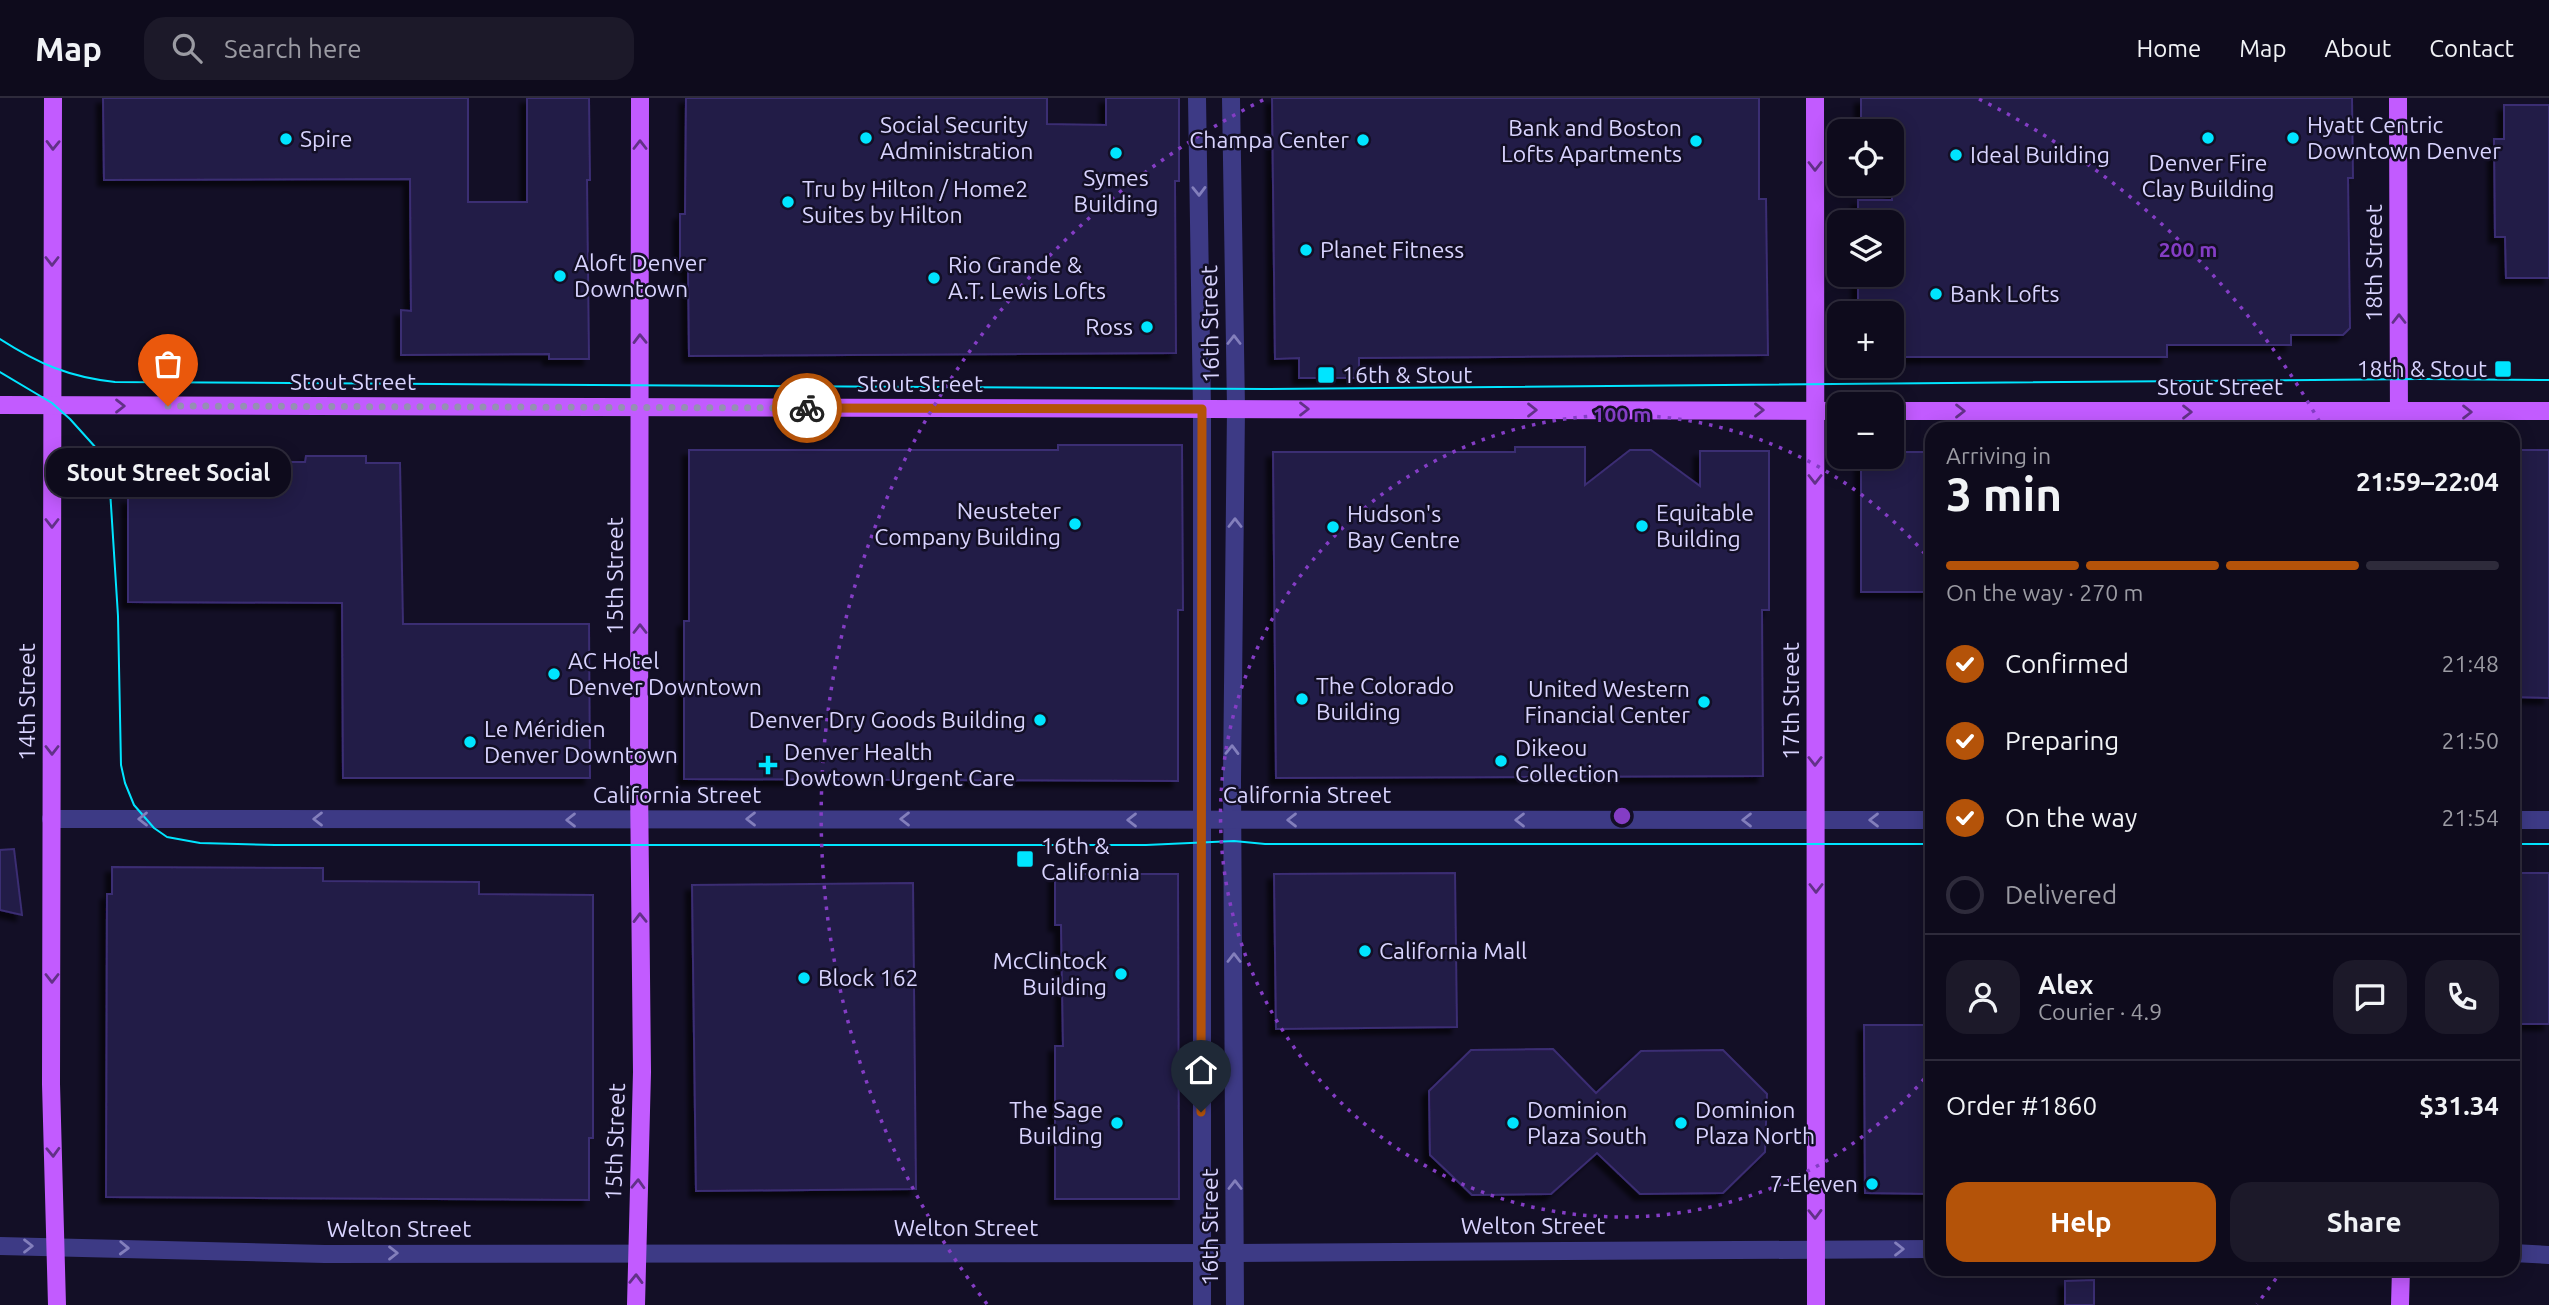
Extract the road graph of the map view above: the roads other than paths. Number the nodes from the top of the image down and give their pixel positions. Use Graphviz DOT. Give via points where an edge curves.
graph roads {
  1 [pos="53,98"];
  2 [pos="640,98"];
  3 [pos="1197,98"];
  4 [pos="1231,98"];
  5 [pos="1815,98"];
  6 [pos="2398,98"];
  7 [pos="0,405"];
  8 [pos="52,406"];
  9 [pos="640,407"];
  10 [pos="1236,408"];
  11 [pos="1202,409"];
  12 [pos="1815,411"];
  13 [pos="1827,411"];
  14 [pos="1904,411"];
  15 [pos="2549,411"];
  16 [pos="2399,420"];
  17 [pos="1233,818"];
  18 [pos="51,819"];
  19 [pos="639,820"];
  20 [pos="1200,820"];
  21 [pos="1815,820"];
  22 [pos="1925,820"];
  23 [pos="2520,820"];
  24 [pos="2549,820"];
  25 [pos="0,1246"];
  26 [pos="56,1246"];
  27 [pos="1816,1249"];
  28 [pos="1925,1249"];
  29 [pos="636,1252"];
  30 [pos="1201,1253"];
  31 [pos="1235,1253"];
  32 [pos="2520,1253"];
  33 [pos="2549,1255"];
  34 [pos="2401,1276"];
  35 [pos="57,1305"];
  36 [pos="636,1305"];
  37 [pos="1202,1305"];
  38 [pos="1235,1305"];
  39 [pos="1816,1305"];
  40 [pos="2400,1305"];
  1 -- 8 [label="main road, 14th Street, one-way"];
  9 -- 2 [label="main road, 15th Street, one-way"];
  3 -- 11 [label="street, 16th Street, one-way"];
  10 -- 4 [label="street, 16th Street, one-way"];
  5 -- 12 [label="main road, 17th Street, one-way"];
  16 -- 6 [label="main road, 18th Street, one-way"];
  7 -- 8 [label="main road, Stout Street"];
  8 -- 9 [label="main road, Stout Street, one-way"];
  8 -- 18 [label="main road, 14th Street, one-way"];
  9 -- 11 [label="main road, Stout Street"];
  19 -- 9 [label="main road, 15th Street, one-way"];
  10 -- 11 [label="main road, Stout Street"];
  10 -- 12 [label="main road, Stout Street, one-way"];
  17 -- 10 [label="street, 16th Street, one-way"];
  11 -- 20 [label="street, 16th Street"];
  12 -- 13 [label="main road, Stout Street"];
  12 -- 21 [label="main road, 17th Street, one-way"];
  14 -- 16 [label="main road, Stout Street, one-way"];
  16 -- 15 [label="main road, Stout Street, one-way"];
  17 -- 20 [label="street, California Street"];
  21 -- 17 [label="street, California Street, one-way"];
  31 -- 17 [label="street, 16th Street, one-way"];
  19 -- 18 [label="street, California Street, one-way"];
  18 -- 26 [label="main road, 14th Street, one-way"];
  20 -- 19 [label="street, California Street, one-way"];
  29 -- 19 [label="main road, 15th Street, one-way" via="642,1072"];
  20 -- 30 [label="street, 16th Street"];
  22 -- 21 [label="street, California Street, one-way"];
  21 -- 27 [label="main road, 17th Street, one-way"];
  23 -- 24 [label="street"];
  25 -- 26 [label="street, Welton Street, one-way"];
  26 -- 29 [label="street, Welton Street, one-way" via="325,1254"];
  26 -- 35 [label="main road, 14th Street"];
  27 -- 28 [label="street, Welton Street, one-way"];
  27 -- 31 [label="street, Welton Street"];
  27 -- 39 [label="main road, 17th Street"];
  29 -- 30 [label="street, Welton Street"];
  36 -- 29 [label="main road, 15th Street, one-way"];
  30 -- 31 [label="street, Welton Street"];
  30 -- 37 [label="street, 16th Street"];
  31 -- 38 [label="street, 16th Street"];
  32 -- 33 [label="street"];
  34 -- 40 [label="main road"];
}
